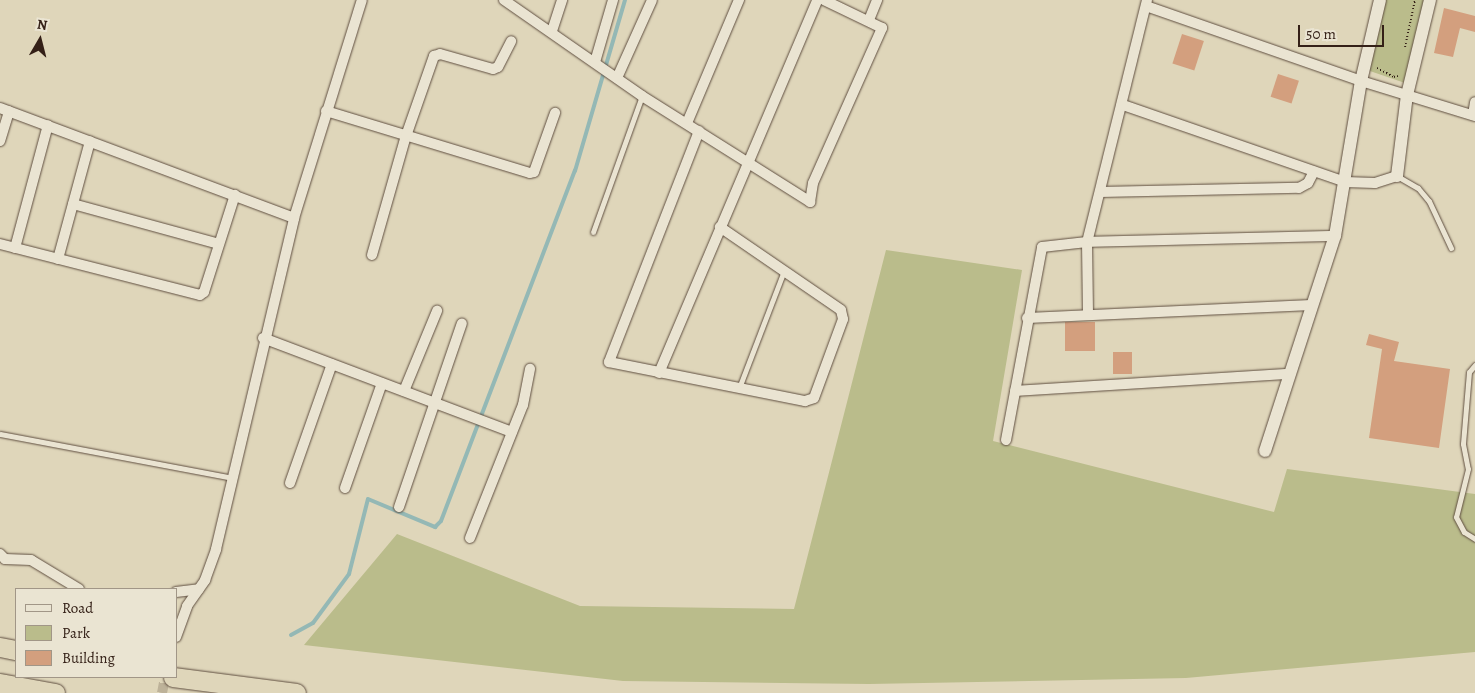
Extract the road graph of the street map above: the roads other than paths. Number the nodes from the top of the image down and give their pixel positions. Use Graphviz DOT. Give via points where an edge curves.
graph roads {
  1 [pos="362,0"];
  2 [pos="504,0"];
  3 [pos="562,0"];
  4 [pos="613,0"];
  5 [pos="652,0"];
  6 [pos="739,0"];
  7 [pos="817,0"];
  8 [pos="824,0"];
  9 [pos="877,0"];
  10 [pos="1380,0"];
  11 [pos="1430,0"];
  12 [pos="1147,3"];
  13 [pos="869,20"];
  14 [pos="552,31"];
  15 [pos="510,41"];
  16 [pos="595,62"];
  17 [pos="617,78"];
  18 [pos="1361,80"];
  19 [pos="1407,95"];
  20 [pos="642,96"];
  21 [pos="1475,102"];
  22 [pos="1123,105"];
  23 [pos="4,110"];
  24 [pos="326,112"];
  25 [pos="555,113"];
  26 [pos="1474,115"];
  27 [pos="687,123"];
  28 [pos="48,125"];
  29 [pos="699,131"];
  30 [pos="406,136"];
  31 [pos="0,141"];
  32 [pos="90,141"];
  33 [pos="748,164"];
  34 [pos="1314,171"];
  35 [pos="1397,176"];
  36 [pos="1345,182"];
  37 [pos="1100,192"];
  38 [pos="235,195"];
  39 [pos="73,204"];
  40 [pos="294,218"];
  41 [pos="720,227"];
  42 [pos="593,232"];
  43 [pos="1335,236"];
  44 [pos="1087,242"];
  45 [pos="0,244"];
  46 [pos="219,244"];
  47 [pos="15,248"];
  48 [pos="1451,248"];
  49 [pos="372,255"];
  50 [pos="58,259"];
  51 [pos="784,271"];
  52 [pos="1312,305"];
  53 [pos="437,312"];
  54 [pos="1088,315"];
  55 [pos="1027,318"];
  56 [pos="462,323"];
  57 [pos="263,338"];
  58 [pos="332,364"];
  59 [pos="1475,365"];
  60 [pos="530,369"];
  61 [pos="659,373"];
  62 [pos="1288,374"];
  63 [pos="382,383"];
  64 [pos="739,388"];
  65 [pos="404,391"];
  66 [pos="1015,391"];
  67 [pos="434,403"];
  68 [pos="512,432"];
  69 [pos="0,434"];
  70 [pos="1006,440"];
  71 [pos="1265,451"];
  72 [pos="232,478"];
  73 [pos="290,483"];
  74 [pos="345,488"];
  75 [pos="399,506"];
  76 [pos="470,538"];
  77 [pos="1475,539"];
  78 [pos="0,554"];
  79 [pos="77,588"];
  80 [pos="199,589"];
  81 [pos="178,592"];
  82 [pos="178,631"];
  83 [pos="0,647"];
  84 [pos="15,650"];
  85 [pos="178,678"];
  86 [pos="0,683"];
  87 [pos="55,693"];
  88 [pos="296,693"];
  1 -- 24 [label="street"];
  2 -- 14 [label="street"];
  3 -- 14 [label="street"];
  4 -- 16 [label="street"];
  5 -- 17 [label="street"];
  6 -- 27 [label="street"];
  7 -- 33 [label="street"];
  8 -- 13 [label="street"];
  9 -- 13 [label="street"];
  10 -- 18 [label="street"];
  11 -- 19 [label="street"];
  12 -- 18 [label="street"];
  12 -- 22 [label="street"];
  13 -- 33 [label="street" via="882,28 813,183 810,202"];
  14 -- 16 [label="street"];
  15 -- 30 [label="street" via="498,68 493,69 440,54 434,56"];
  16 -- 17 [label="street"];
  17 -- 20 [label="street"];
  18 -- 19 [label="street"];
  18 -- 36 [label="street"];
  19 -- 26 [label="street"];
  19 -- 35 [label="street"];
  20 -- 27 [label="street"];
  20 -- 42 [label="lane"];
  21 -- 26 [label="street"];
  22 -- 34 [label="street"];
  22 -- 37 [label="street"];
  23 -- 28 [label="street"];
  23 -- 31 [label="street"];
  24 -- 30 [label="street"];
  24 -- 40 [label="street"];
  25 -- 30 [label="street" via="534,172 530,173"];
  27 -- 29 [label="street"];
  28 -- 32 [label="street"];
  28 -- 47 [label="street"];
  29 -- 33 [label="street"];
  29 -- 61 [label="street" via="610,358 611,364"];
  30 -- 49 [label="street"];
  32 -- 38 [label="street"];
  32 -- 39 [label="street"];
  33 -- 41 [label="street"];
  34 -- 36 [label="street"];
  34 -- 37 [label="street" via="1308,183 1299,188"];
  35 -- 36 [label="street" via="1375,183"];
  35 -- 48 [label="lane" via="1418,188 1429,201"];
  36 -- 43 [label="street"];
  37 -- 44 [label="street"];
  38 -- 40 [label="street"];
  38 -- 46 [label="street"];
  39 -- 46 [label="street"];
  39 -- 50 [label="street"];
  40 -- 57 [label="street"];
  41 -- 51 [label="street"];
  41 -- 61 [label="street"];
  43 -- 44 [label="street"];
  43 -- 52 [label="street"];
  44 -- 54 [label="street"];
  44 -- 55 [label="street" via="1046,245 1039,250"];
  45 -- 47 [label="street"];
  46 -- 50 [label="street" via="200,295"];
  47 -- 50 [label="street"];
  51 -- 64 [label="lane"];
  51 -- 64 [label="street" via="843,314 814,398 805,400"];
  52 -- 54 [label="street"];
  52 -- 62 [label="street"];
  53 -- 65 [label="street"];
  54 -- 55 [label="street"];
  55 -- 66 [label="street"];
  56 -- 67 [label="street"];
  57 -- 58 [label="street"];
  57 -- 72 [label="street"];
  58 -- 63 [label="street"];
  58 -- 73 [label="street"];
  59 -- 77 [label="lane" via="1469,372 1463,444 1468,468 1456,517 1464,532"];
  60 -- 68 [label="street" via="523,405"];
  61 -- 64 [label="street"];
  62 -- 66 [label="street"];
  62 -- 71 [label="street"];
  63 -- 65 [label="street"];
  63 -- 74 [label="street"];
  65 -- 67 [label="street"];
  66 -- 70 [label="street"];
  67 -- 68 [label="street"];
  67 -- 75 [label="street"];
  68 -- 76 [label="street"];
  69 -- 72 [label="lane"];
  72 -- 80 [label="street" via="216,549"];
  78 -- 79 [label="street" via="5,559 31,560"];
  80 -- 81 [label="street"];
  80 -- 82 [label="street" via="187,606"];
  83 -- 84 [label="highway"];
  85 -- 88 [label="highway"];
  86 -- 87 [label="highway"];
}
